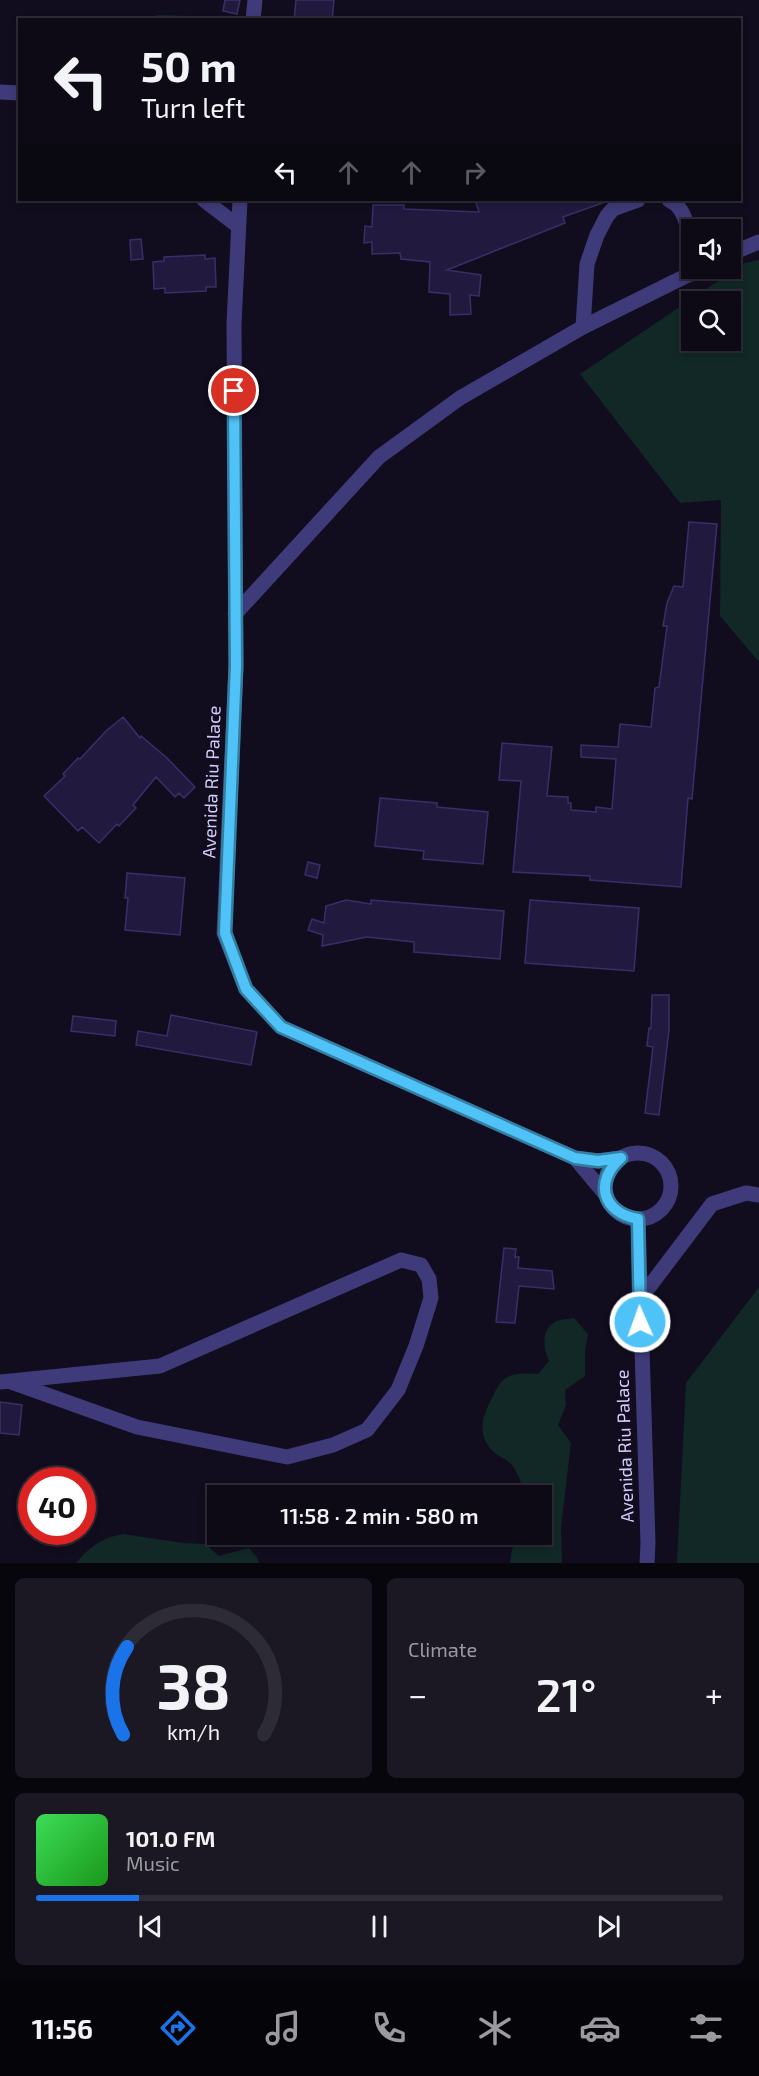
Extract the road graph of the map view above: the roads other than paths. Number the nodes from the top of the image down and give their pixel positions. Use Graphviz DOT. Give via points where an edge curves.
graph roads {
  1 [pos="255,0"];
  2 [pos="253,18"];
  3 [pos="0,92"];
  4 [pos="18,93"];
  5 [pos="205,201"];
  6 [pos="240,201"];
  7 [pos="635,201"];
  8 [pos="672,201"];
  9 [pos="685,219"];
  10 [pos="238,226"];
  11 [pos="759,242"];
  12 [pos="741,249"];
  13 [pos="681,279"];
  14 [pos="583,327"];
  15 [pos="235,614"];
  16 [pos="575,1158"];
  17 [pos="621,1158"];
  18 [pos="759,1195"];
  19 [pos="606,1196"];
  20 [pos="638,1219"];
  21 [pos="640,1299"];
  22 [pos="5,1382"];
  23 [pos="647,1563"];
  1 -- 2 [label="street"];
  3 -- 4 [label="street"];
  5 -- 10 [label="street"];
  6 -- 10 [label="street, Avenida Riu Palace"];
  7 -- 14 [label="street" via="613,209 597,235 587,264"];
  8 -- 9 [label="street" via="683,211"];
  10 -- 15 [label="street, Avenida Riu Palace" via="234,324"];
  11 -- 12 [label="street"];
  13 -- 14 [label="street"];
  14 -- 15 [label="street" via="460,398 379,457"];
  15 -- 16 [label="street, Avenida Riu Palace" via="225,933 246,989 281,1027"];
  16 -- 17 [label="street, Avenida Riu Palace"];
  16 -- 19 [label="street, Avenida Riu Palace"];
  17 -- 19 [label="street" via="607,1175"];
  17 -- 20 [label="street" via="642,1153 653,1156 668,1172 671,1183 666,1204 648,1218"];
  18 -- 21 [label="street" via="746,1193 712,1204"];
  19 -- 20 [label="street" via="618,1213"];
  20 -- 21 [label="street, Avenida Riu Palace"];
  21 -- 23 [label="street, Avenida Riu Palace"];
  22 -- 22 [label="street" via="137,1427 286,1457 333,1445 368,1430 398,1390 416,1346 431,1298 429,1279 422,1265 401,1260 160,1366"];
}
